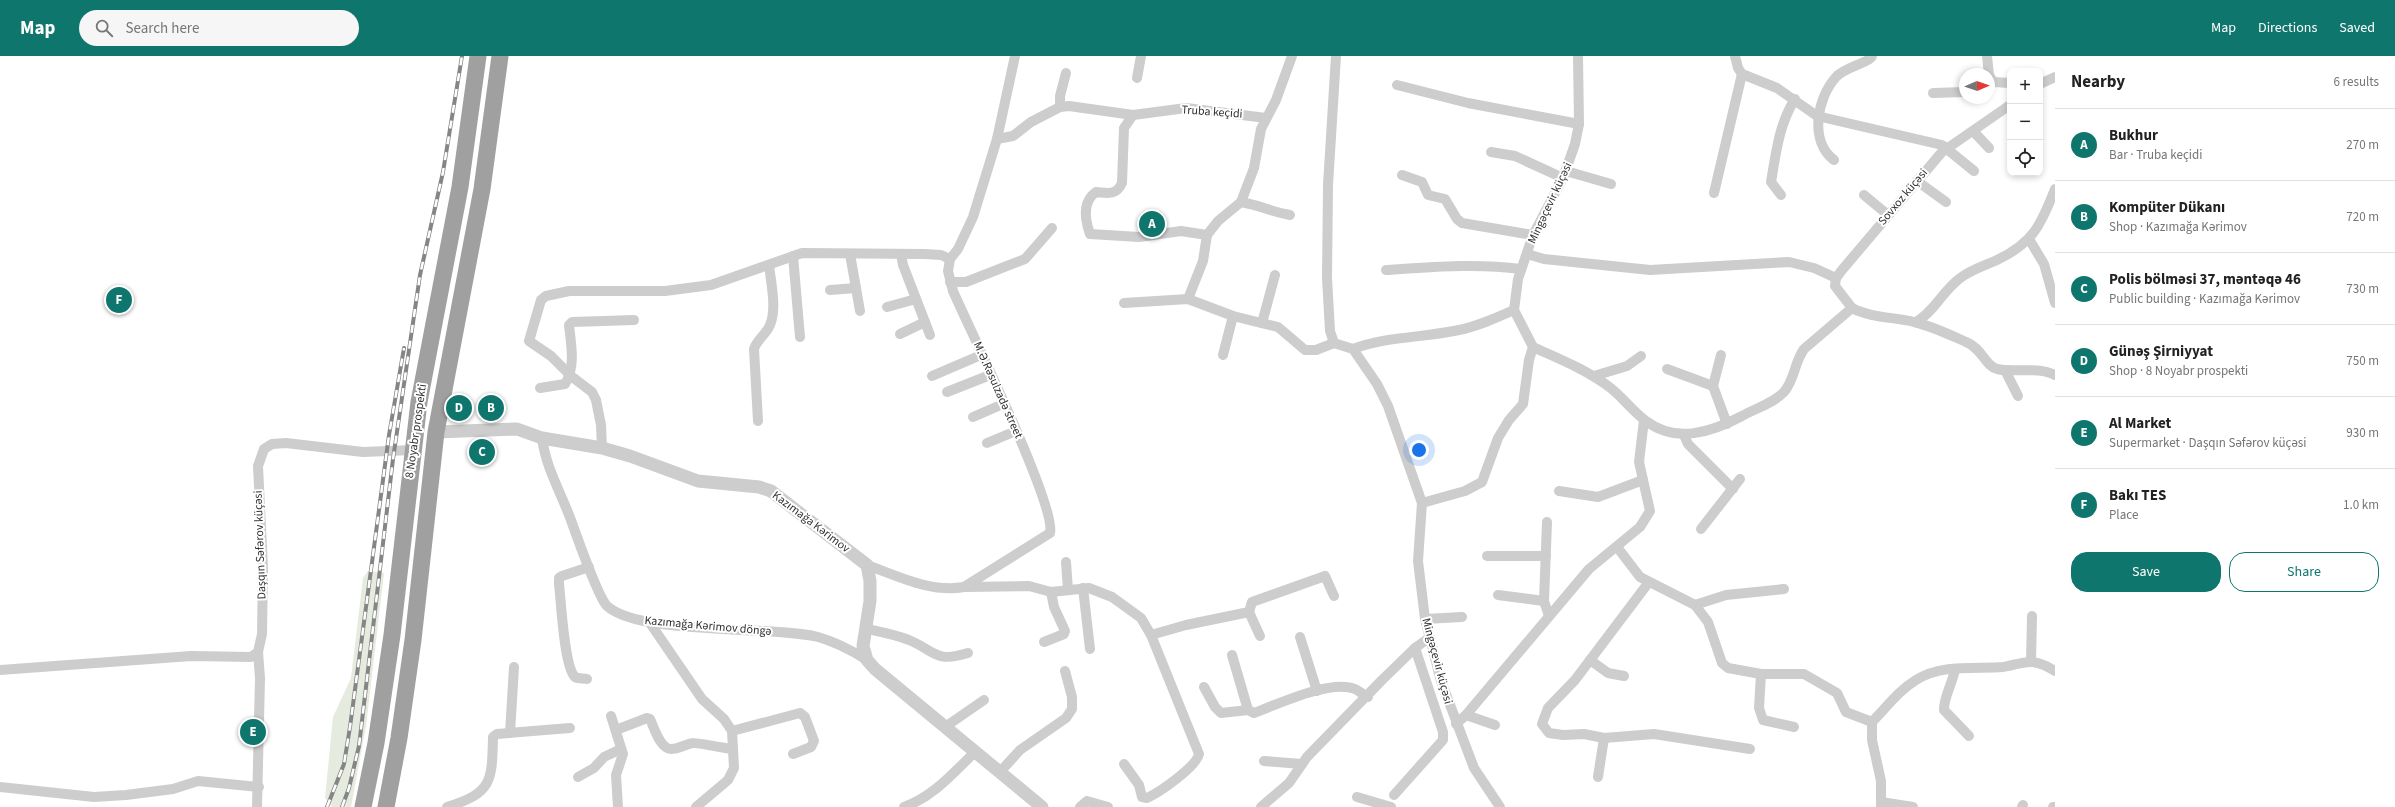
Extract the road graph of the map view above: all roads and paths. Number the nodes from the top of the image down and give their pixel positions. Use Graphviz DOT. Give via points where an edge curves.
graph roads {
  1 [pos="478,56"];
  2 [pos="500,56"];
  3 [pos="1015,56"];
  4 [pos="1141,56"];
  5 [pos="1292,56"];
  6 [pos="1336,56"];
  7 [pos="1578,56"];
  8 [pos="1735,56"];
  9 [pos="1872,56"];
  10 [pos="1987,56"];
  11 [pos="1988,68"];
  12 [pos="1066,74"];
  13 [pos="1742,74"];
  14 [pos="1137,78"];
  15 [pos="2055,78"];
  16 [pos="1995,83"];
  17 [pos="2007,83"];
  18 [pos="2043,83"];
  19 [pos="1397,84"];
  20 [pos="1959,92"];
  21 [pos="1933,93"];
  22 [pos="1795,99"];
  23 [pos="1060,107"];
  24 [pos="2007,109"];
  25 [pos="1133,116"];
  26 [pos="1817,116"];
  27 [pos="1266,118"];
  28 [pos="1579,124"];
  29 [pos="1974,132"];
  30 [pos="997,139"];
  31 [pos="1947,148"];
  32 [pos="1989,148"];
  33 [pos="1492,152"];
  34 [pos="1834,160"];
  35 [pos="1974,172"];
  36 [pos="1565,174"];
  37 [pos="1402,175"];
  38 [pos="1917,181"];
  39 [pos="1611,184"];
  40 [pos="2055,189"];
  41 [pos="1714,194"];
  42 [pos="1781,195"];
  43 [pos="1864,195"];
  44 [pos="1241,202"];
  45 [pos="1946,202"];
  46 [pos="1290,215"];
  47 [pos="1888,215"];
  48 [pos="1052,228"];
  49 [pos="1207,235"];
  50 [pos="1533,235"];
  51 [pos="2029,239"];
  52 [pos="850,254"];
  53 [pos="901,254"];
  54 [pos="1527,254"];
  55 [pos="793,256"];
  56 [pos="950,260"];
  57 [pos="769,265"];
  58 [pos="1521,269"];
  59 [pos="1386,270"];
  60 [pos="1275,275"];
  61 [pos="1836,278"];
  62 [pos="950,282"];
  63 [pos="856,288"];
  64 [pos="830,290"];
  65 [pos="916,299"];
  66 [pos="1188,299"];
  67 [pos="2055,303"];
  68 [pos="1124,304"];
  69 [pos="887,307"];
  70 [pos="1852,308"];
  71 [pos="1514,310"];
  72 [pos="860,311"];
  73 [pos="1233,316"];
  74 [pos="634,320"];
  75 [pos="925,322"];
  76 [pos="1916,322"];
  77 [pos="1262,323"];
  78 [pos="900,334"];
  79 [pos="930,336"];
  80 [pos="800,337"];
  81 [pos="1334,343"];
  82 [pos="1533,347"];
  83 [pos="1353,349"];
  84 [pos="981,355"];
  85 [pos="1223,355"];
  86 [pos="1721,355"];
  87 [pos="1641,356"];
  88 [pos="1667,369"];
  89 [pos="2005,370"];
  90 [pos="2055,374"];
  91 [pos="990,375"];
  92 [pos="571,376"];
  93 [pos="932,376"];
  94 [pos="1594,376"];
  95 [pos="1712,386"];
  96 [pos="540,388"];
  97 [pos="947,392"];
  98 [pos="2018,396"];
  99 [pos="1003,404"];
  100 [pos="972,417"];
  101 [pos="1644,420"];
  102 [pos="758,421"];
  103 [pos="1727,424"];
  104 [pos="1016,431"];
  105 [pos="436,432"];
  106 [pos="1684,435"];
  107 [pos="542,438"];
  108 [pos="987,443"];
  109 [pos="602,448"];
  110 [pos="412,450"];
  111 [pos="1740,479"];
  112 [pos="1643,480"];
  113 [pos="1733,488"];
  114 [pos="1559,491"];
  115 [pos="1422,503"];
  116 [pos="1547,522"];
  117 [pos="1701,529"];
  118 [pos="1617,547"];
  119 [pos="1487,556"];
  120 [pos="1546,556"];
  121 [pos="1066,562"];
  122 [pos="867,566"];
  123 [pos="589,567"];
  124 [pos="1649,582"];
  125 [pos="964,587"];
  126 [pos="1083,588"];
  127 [pos="1784,589"];
  128 [pos="1068,590"];
  129 [pos="1051,592"];
  130 [pos="1498,595"];
  131 [pos="1334,596"];
  132 [pos="1544,601"];
  133 [pos="1695,604"];
  134 [pos="1249,612"];
  135 [pos="1549,616"];
  136 [pos="2032,616"];
  137 [pos="1462,617"];
  138 [pos="1425,618"];
  139 [pos="650,623"];
  140 [pos="867,629"];
  141 [pos="1151,635"];
  142 [pos="1260,636"];
  143 [pos="1300,637"];
  144 [pos="1429,638"];
  145 [pos="1044,642"];
  146 [pos="1415,648"];
  147 [pos="1090,649"];
  148 [pos="258,652"];
  149 [pos="968,653"];
  150 [pos="1232,655"];
  151 [pos="867,660"];
  152 [pos="1590,660"];
  153 [pos="2031,662"];
  154 [pos="514,667"];
  155 [pos="1955,669"];
  156 [pos="0,670"];
  157 [pos="2055,670"];
  158 [pos="1065,671"];
  159 [pos="1761,674"];
  160 [pos="1624,676"];
  161 [pos="587,679"];
  162 [pos="1204,686"];
  163 [pos="1316,691"];
  164 [pos="1368,697"];
  165 [pos="984,700"];
  166 [pos="1248,710"];
  167 [pos="611,716"];
  168 [pos="1466,716"];
  169 [pos="1872,722"];
  170 [pos="1456,724"];
  171 [pos="1495,725"];
  172 [pos="945,727"];
  173 [pos="1794,727"];
  174 [pos="570,728"];
  175 [pos="616,730"];
  176 [pos="732,732"];
  177 [pos="510,733"];
  178 [pos="1969,736"];
  179 [pos="1604,738"];
  180 [pos="621,749"];
  181 [pos="733,749"];
  182 [pos="1750,749"];
  183 [pos="974,752"];
  184 [pos="793,754"];
  185 [pos="1264,760"];
  186 [pos="1124,764"];
  187 [pos="1302,764"];
  188 [pos="1000,772"];
  189 [pos="578,777"];
  190 [pos="1598,777"];
  191 [pos="0,787"];
  192 [pos="259,787"];
  193 [pos="1394,795"];
  194 [pos="1357,797"];
  195 [pos="95,802"];
  196 [pos="1881,804"];
  197 [pos="257,807"];
  198 [pos="363,807"];
  199 [pos="386,807"];
  200 [pos="447,807"];
  201 [pos="618,807"];
  202 [pos="696,807"];
  203 [pos="904,807"];
  204 [pos="1042,807"];
  205 [pos="1080,807"];
  206 [pos="1108,807"];
  207 [pos="1260,807"];
  208 [pos="1391,807"];
  209 [pos="1500,807"];
  210 [pos="1912,807"];
  1 -- 110 [label="highway, 8 Noyabr prospekti" via="460,187 426,360"];
  2 -- 105 [label="highway, 8 Noyabr prospekti" via="482,189"];
  3 -- 30 [label="street"];
  4 -- 14 [label="street"];
  5 -- 27 [label="street" via="1276,100"];
  6 -- 81 [label="street" via="1328,185 1327,278 1330,331"];
  7 -- 28 [label="street, Mingəçevir küçəsi"];
  8 -- 13 [label="street"];
  9 -- 26 [label="street" via="1866,62 1843,70 1833,81"];
  10 -- 11 [label="street"];
  12 -- 23 [label="street"];
  13 -- 22 [label="street" via="1777,88"];
  13 -- 41 [label="street"];
  15 -- 18 [label="street"];
  16 -- 17 [label="street"];
  19 -- 28 [label="street" via="1468,103"];
  20 -- 21 [label="street"];
  22 -- 26 [label="street"];
  22 -- 42 [label="street" via="1777,142 1772,185"];
  23 -- 25 [label="street, Truba keçidi" via="1069,106"];
  23 -- 30 [label="street" via="1031,122 1013,136"];
  24 -- 29 [label="street, Sovxoz küçəsi"];
  25 -- 27 [label="street, Truba keçidi" via="1186,108"];
  25 -- 49 [label="street" via="1124,128 1122,183 1119,190 1113,194 1096,192 1085,205 1090,234 1139,237 1181,231"];
  26 -- 31 [label="street"];
  26 -- 34 [label="street" via="1824,149"];
  27 -- 44 [label="street" via="1261,129 1254,168"];
  28 -- 36 [label="street, Mingəçevir küçəsi"];
  29 -- 31 [label="street, Sovxoz küçəsi"];
  29 -- 32 [label="street"];
  30 -- 56 [label="street" via="973,216"];
  31 -- 35 [label="street"];
  31 -- 38 [label="street, Sovxoz küçəsi"];
  33 -- 36 [label="street" via="1516,156"];
  36 -- 39 [label="street"];
  36 -- 50 [label="street, Mingəçevir küçəsi"];
  37 -- 50 [label="street" via="1422,182 1428,195 1444,199 1462,223"];
  38 -- 45 [label="street"];
  38 -- 47 [label="street, Sovxoz küçəsi"];
  40 -- 51 [label="street" via="2035,233"];
  43 -- 47 [label="street"];
  44 -- 46 [label="street"];
  44 -- 49 [label="street" via="1218,221"];
  47 -- 61 [label="street, Sovxoz küçəsi"];
  48 -- 62 [label="street" via="1025,259 966,282"];
  49 -- 66 [label="street" via="1203,261"];
  50 -- 54 [label="street, Mingəçevir küçəsi"];
  51 -- 67 [label="street" via="2043,260"];
  51 -- 76 [label="street" via="2020,248 1959,279 1946,290 1924,317"];
  52 -- 53 [label="street"];
  52 -- 55 [label="street"];
  52 -- 63 [label="street"];
  53 -- 56 [label="street" via="941,255"];
  53 -- 65 [label="street"];
  54 -- 58 [label="street, Mingəçevir küçəsi"];
  54 -- 61 [label="street" via="1544,259 1650,270 1789,262 1814,268"];
  55 -- 57 [label="street"];
  55 -- 80 [label="street"];
  56 -- 62 [label="street, M.Ə.Rəsulzadə street"];
  57 -- 92 [label="street" via="722,282 665,292 569,291 546,296 541,300 529,341 551,356"];
  57 -- 102 [label="street" via="772,323 756,342 754,349"];
  58 -- 59 [label="street" via="1459,265"];
  58 -- 71 [label="street, Mingəçevir küçəsi"];
  60 -- 77 [label="street"];
  61 -- 70 [label="street" via="1835,286"];
  62 -- 84 [label="street, M.Ə.Rəsulzadə street"];
  63 -- 64 [label="street"];
  63 -- 72 [label="street"];
  65 -- 69 [label="street"];
  65 -- 75 [label="street"];
  66 -- 68 [label="street"];
  66 -- 73 [label="street"];
  70 -- 76 [label="street" via="1864,313"];
  70 -- 103 [label="street" via="1804,349 1799,356 1794,378 1783,393"];
  71 -- 82 [label="street"];
  71 -- 83 [label="street" via="1487,322 1459,330 1374,341"];
  73 -- 77 [label="street"];
  73 -- 85 [label="street"];
  74 -- 92 [label="street" via="572,322 569,325 572,350"];
  75 -- 78 [label="street"];
  75 -- 79 [label="street"];
  76 -- 89 [label="street" via="1974,346 1988,365"];
  77 -- 81 [label="street" via="1278,327 1305,350 1316,350"];
  81 -- 83 [label="street"];
  82 -- 94 [label="street"];
  82 -- 115 [label="street" via="1523,404 1498,438 1482,482 1465,492"];
  83 -- 115 [label="street, Mingəçevir küçəsi" via="1377,384 1388,406"];
  84 -- 91 [label="street, M.Ə.Rəsulzadə street"];
  84 -- 93 [label="street"];
  86 -- 95 [label="street"];
  87 -- 94 [label="street" via="1627,366"];
  88 -- 95 [label="street"];
  89 -- 90 [label="street"];
  89 -- 98 [label="street"];
  91 -- 97 [label="street"];
  91 -- 99 [label="street, M.Ə.Rəsulzadə street"];
  92 -- 96 [label="street" via="565,384"];
  92 -- 109 [label="street" via="592,392 596,400"];
  94 -- 101 [label="street" via="1626,400"];
  95 -- 103 [label="street"];
  99 -- 100 [label="street"];
  99 -- 104 [label="street, M.Ə.Rəsulzadə street"];
  101 -- 106 [label="street" via="1657,429"];
  101 -- 112 [label="street" via="1639,462"];
  103 -- 106 [label="street" via="1701,433"];
  104 -- 108 [label="street"];
  104 -- 125 [label="street, M.Ə.Rəsulzadə street" via="1051,517 1050,533"];
  105 -- 107 [label="street, Kazımağa Kərimov" via="517,429"];
  105 -- 199 [label="highway, 8 Noyabr prospekti" via="412,648"];
  106 -- 113 [label="street" via="1688,444"];
  107 -- 109 [label="street, Kazımağa Kərimov"];
  107 -- 123 [label="street, Kazımağa Kərimov döngə" via="550,474 566,505"];
  109 -- 122 [label="street, Kazımağa Kərimov" via="698,481 759,487 772,491"];
  110 -- 148 [label="street, Daşqın Səfərov küçəsi" via="363,452 286,443 272,444 264,449 258,466 263,568 262,634"];
  110 -- 198 [label="highway, 8 Noyabr prospekti" via="392,635 376,743"];
  111 -- 113 [label="street"];
  112 -- 114 [label="street" via="1598,497"];
  112 -- 118 [label="street" via="1650,511 1640,527"];
  113 -- 117 [label="street"];
  115 -- 138 [label="street, Mingəçevir küçəsi" via="1418,561"];
  116 -- 120 [label="street"];
  118 -- 124 [label="street" via="1640,577"];
  118 -- 135 [label="street" via="1589,569"];
  119 -- 120 [label="street"];
  120 -- 132 [label="street"];
  121 -- 128 [label="street"];
  122 -- 125 [label="street, M.Ə.Rəsulzadə street" via="931,587 949,590"];
  122 -- 140 [label="street" via="870,581"];
  123 -- 139 [label="street, Kazımağa Kərimov döngə" via="606,606 624,616"];
  123 -- 161 [label="street" via="559,578 568,662 574,676"];
  124 -- 133 [label="street"];
  124 -- 152 [label="street"];
  125 -- 129 [label="street" via="1029,586"];
  126 -- 128 [label="street"];
  126 -- 141 [label="street" via="1100,590 1112,597 1142,618"];
  126 -- 147 [label="street"];
  127 -- 133 [label="street" via="1726,595"];
  128 -- 129 [label="street"];
  129 -- 145 [label="street" via="1054,607 1065,631 1064,634"];
  130 -- 132 [label="street"];
  131 -- 134 [label="street" via="1326,576 1252,602"];
  132 -- 135 [label="street"];
  133 -- 159 [label="street" via="1708,622 1722,663 1728,668"];
  134 -- 141 [label="street"];
  134 -- 142 [label="street"];
  135 -- 168 [label="street"];
  136 -- 153 [label="street"];
  137 -- 138 [label="street"];
  138 -- 144 [label="street, Mingəçevir küçəsi"];
  139 -- 151 [label="street, Kazımağa Kərimov döngə" via="817,637 840,644"];
  139 -- 176 [label="street" via="702,699 724,719"];
  140 -- 149 [label="street" via="909,640 941,657 951,658"];
  140 -- 151 [label="street" via="863,646"];
  141 -- 186 [label="street" via="1200,754 1198,760 1147,798 1142,797 1139,785"];
  143 -- 163 [label="street"];
  144 -- 146 [label="street"];
  144 -- 170 [label="street, Mingəçevir küçəsi"];
  146 -- 164 [label="street"];
  146 -- 193 [label="street" via="1443,732 1443,740"];
  148 -- 156 [label="street" via="251,657 239,658 191,656"];
  148 -- 192 [label="street"];
  150 -- 166 [label="street"];
  151 -- 172 [label="street" via="887,680"];
  152 -- 160 [label="street" via="1608,673"];
  152 -- 179 [label="street" via="1548,708 1542,724 1549,733 1584,734"];
  153 -- 155 [label="street" via="2004,667"];
  153 -- 157 [label="street"];
  154 -- 177 [label="street"];
  155 -- 169 [label="street" via="1917,679 1895,696"];
  155 -- 178 [label="street" via="1952,685 1944,701 1944,710"];
  158 -- 188 [label="street" via="1072,697 1072,709 1066,718 1020,750"];
  159 -- 169 [label="street" via="1811,676 1840,696 1846,712"];
  159 -- 173 [label="street" via="1759,708 1763,720"];
  162 -- 166 [label="street" via="1214,707 1221,713"];
  163 -- 164 [label="street" via="1345,687"];
  163 -- 166 [label="street" via="1254,713"];
  164 -- 187 [label="street" via="1324,738"];
  165 -- 172 [label="street"];
  167 -- 175 [label="street"];
  168 -- 170 [label="street"];
  168 -- 171 [label="street"];
  169 -- 196 [label="street" via="1872,740 1881,781"];
  170 -- 209 [label="street, Mingəçevir küçəsi" via="1474,768"];
  172 -- 183 [label="street"];
  174 -- 177 [label="street"];
  175 -- 180 [label="street"];
  175 -- 181 [label="street" via="647,718 667,748 672,749 694,742 702,746"];
  176 -- 181 [label="street"];
  176 -- 184 [label="street" via="800,713 805,717 814,741 811,747"];
  177 -- 200 [label="street" via="496,734 493,738 488,784 481,792 466,801"];
  179 -- 182 [label="street" via="1654,734"];
  179 -- 190 [label="street"];
  180 -- 189 [label="street" via="604,757 594,768"];
  180 -- 201 [label="street" via="622,761 616,775"];
  181 -- 202 [label="street" via="734,768 728,780"];
  183 -- 188 [label="street"];
  183 -- 203 [label="street" via="934,791 919,802"];
  185 -- 187 [label="street"];
  187 -- 207 [label="street" via="1289,783"];
  188 -- 204 [label="street"];
  191 -- 195 [label="street"];
  192 -- 195 [label="street" via="198,782"];
  192 -- 197 [label="street"];
  194 -- 208 [label="street"];
  196 -- 210 [label="street"];
  205 -- 206 [label="street" via="1087,801"];
}
